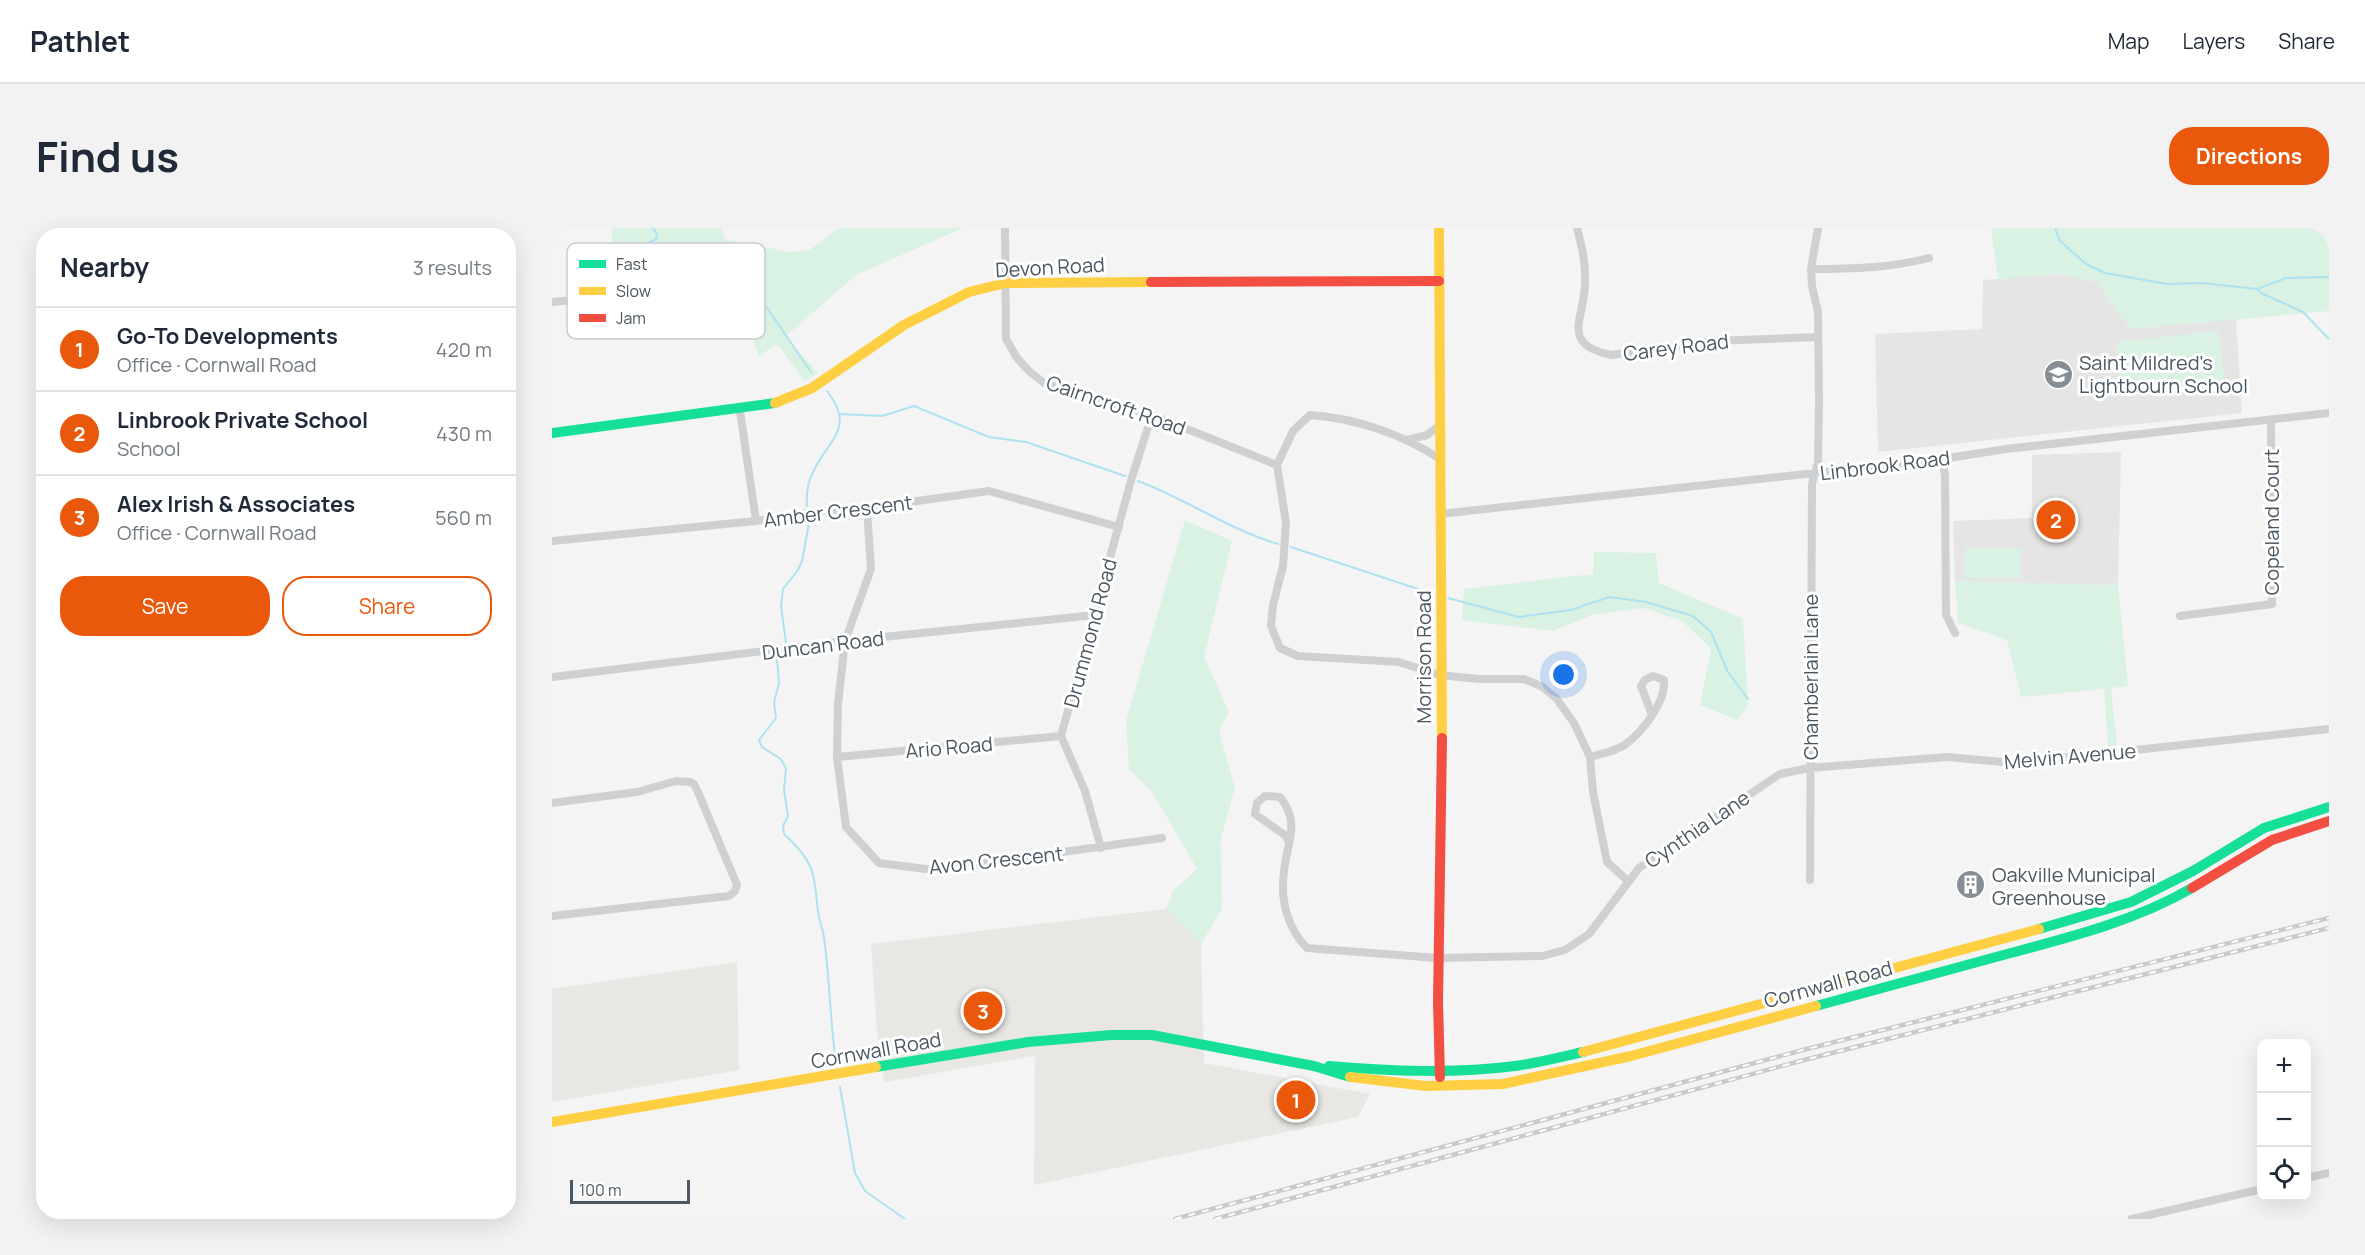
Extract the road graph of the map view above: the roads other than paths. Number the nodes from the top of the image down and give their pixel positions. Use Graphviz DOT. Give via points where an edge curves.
graph roads {
  1 [pos="1005,228"];
  2 [pos="1439,228"];
  3 [pos="1577,228"];
  4 [pos="1818,228"];
  5 [pos="1929,258"];
  6 [pos="1811,269"];
  7 [pos="1439,280"];
  8 [pos="1006,283"];
  9 [pos="567,301"];
  10 [pos="552,302"];
  11 [pos="1817,338"];
  12 [pos="740,411"];
  13 [pos="2329,413"];
  14 [pos="1152,415"];
  15 [pos="2271,420"];
  16 [pos="1439,426"];
  17 [pos="552,434"];
  18 [pos="1407,440"];
  19 [pos="1440,459"];
  20 [pos="1942,459"];
  21 [pos="1277,465"];
  22 [pos="1814,473"];
  23 [pos="867,508"];
  24 [pos="1440,514"];
  25 [pos="756,521"];
  26 [pos="1119,527"];
  27 [pos="552,541"];
  28 [pos="1095,615"];
  29 [pos="2180,616"];
  30 [pos="1955,633"];
  31 [pos="845,641"];
  32 [pos="1439,675"];
  33 [pos="552,677"];
  34 [pos="1652,715"];
  35 [pos="2329,729"];
  36 [pos="1061,736"];
  37 [pos="837,757"];
  38 [pos="1590,758"];
  39 [pos="1809,768"];
  40 [pos="552,803"];
  41 [pos="2329,807"];
  42 [pos="2329,821"];
  43 [pos="1162,838"];
  44 [pos="1289,843"];
  45 [pos="1101,848"];
  46 [pos="1810,880"];
  47 [pos="1628,881"];
  48 [pos="552,916"];
  49 [pos="1437,958"];
  50 [pos="1314,1066"];
  51 [pos="1439,1072"];
  52 [pos="1440,1086"];
  53 [pos="552,1122"];
  54 [pos="2329,1173"];
  55 [pos="2311,1177"];
  56 [pos="2257,1190"];
  57 [pos="2132,1219"];
  1 -- 8 [label="street, Cairncroft Road"];
  2 -- 7 [label="main road, Morrison Road"];
  3 -- 11 [label="street, Carey Road" via="1585,261 1585,288 1577,327 1587,347 1611,356 1713,341"];
  4 -- 6 [label="street, Chamberlain Lane"];
  5 -- 6 [label="street" via="1871,268"];
  6 -- 11 [label="street, Chamberlain Lane" via="1818,312"];
  7 -- 8 [label="main road, Devon Road"];
  7 -- 16 [label="main road, Morrison Road"];
  8 -- 12 [label="main road, Devon Road" via="969,292 940,305 812,388 770,405"];
  8 -- 14 [label="street, Cairncroft Road" via="1006,339 1029,372 1044,383"];
  9 -- 10 [label="street"];
  11 -- 22 [label="street, Chamberlain Lane" via="1818,462"];
  12 -- 17 [label="main road, Devon Road"];
  12 -- 25 [label="street"];
  13 -- 15 [label="street, Linbrook Road"];
  14 -- 21 [label="street, Cairncroft Road"];
  14 -- 26 [label="street, Drummond Road"];
  15 -- 20 [label="street, Linbrook Road"];
  15 -- 29 [label="street, Copeland Court" via="2272,604"];
  16 -- 18 [label="street" via="1427,435"];
  16 -- 19 [label="main road, Morrison Road"];
  18 -- 19 [label="street"];
  18 -- 21 [label="street" via="1337,417 1310,416 1293,431"];
  19 -- 24 [label="main road, Morrison Road"];
  20 -- 22 [label="street, Linbrook Road"];
  20 -- 30 [label="street" via="1946,615"];
  21 -- 32 [label="street" via="1287,523 1271,626 1280,648 1298,656 1399,662"];
  22 -- 24 [label="street, Linbrook Road"];
  22 -- 39 [label="street, Chamberlain Lane"];
  23 -- 25 [label="street, Amber Crescent"];
  23 -- 26 [label="street, Amber Crescent" via="989,491"];
  23 -- 31 [label="street, Avon Crescent" via="871,569"];
  24 -- 32 [label="main road, Morrison Road"];
  25 -- 27 [label="street, Amber Crescent"];
  26 -- 28 [label="street, Drummond Road"];
  28 -- 31 [label="street, Duncan Road"];
  28 -- 36 [label="street, Drummond Road"];
  31 -- 33 [label="street, Duncan Road"];
  31 -- 37 [label="street, Avon Crescent"];
  32 -- 38 [label="street" via="1524,679 1541,686 1556,698 1574,723"];
  32 -- 49 [label="main road, Morrison Road" via="1442,779"];
  34 -- 34 [label="street" via="1665,690 1664,680 1653,676 1641,686"];
  34 -- 38 [label="street" via="1624,746"];
  35 -- 39 [label="street, Melvin Avenue" via="2014,764 1947,757"];
  36 -- 37 [label="street, Ario Road"];
  36 -- 45 [label="street" via="1085,791"];
  37 -- 45 [label="street, Avon Crescent" via="846,827 879,863 934,870"];
  38 -- 47 [label="street" via="1607,862"];
  39 -- 46 [label="street, Chamberlain Lane"];
  39 -- 47 [label="street, Cynthia Lane" via="1771,779 1640,868"];
  40 -- 48 [label="street" via="637,792 676,781 690,782 736,879 736,888 729,896"];
  41 -- 51 [label="main road, Cornwall Road" via="2264,828 2193,871 2131,902 2066,922 1607,1047 1517,1066"];
  42 -- 52 [label="main road, Cornwall Road" via="2272,840 2154,908 2070,936 1631,1056 1503,1084"];
  43 -- 45 [label="street, Avon Crescent"];
  44 -- 44 [label="street" via="1290,809 1280,797 1265,796 1257,802 1255,814 1286,836"];
  44 -- 49 [label="street, Cynthia Lane" via="1284,871 1285,912 1296,937 1307,948"];
  47 -- 49 [label="street, Cynthia Lane" via="1588,933 1565,950 1542,956"];
  49 -- 51 [label="main road, Morrison Road"];
  50 -- 51 [label="main road, Cornwall Road"];
  50 -- 52 [label="main road, Cornwall Road" via="1354,1078"];
  50 -- 53 [label="main road, Cornwall Road" via="1152,1035 1111,1035 1028,1042"];
  51 -- 52 [label="main road, Morrison Road"];
  54 -- 55 [label="street"];
  56 -- 57 [label="street"];
}
